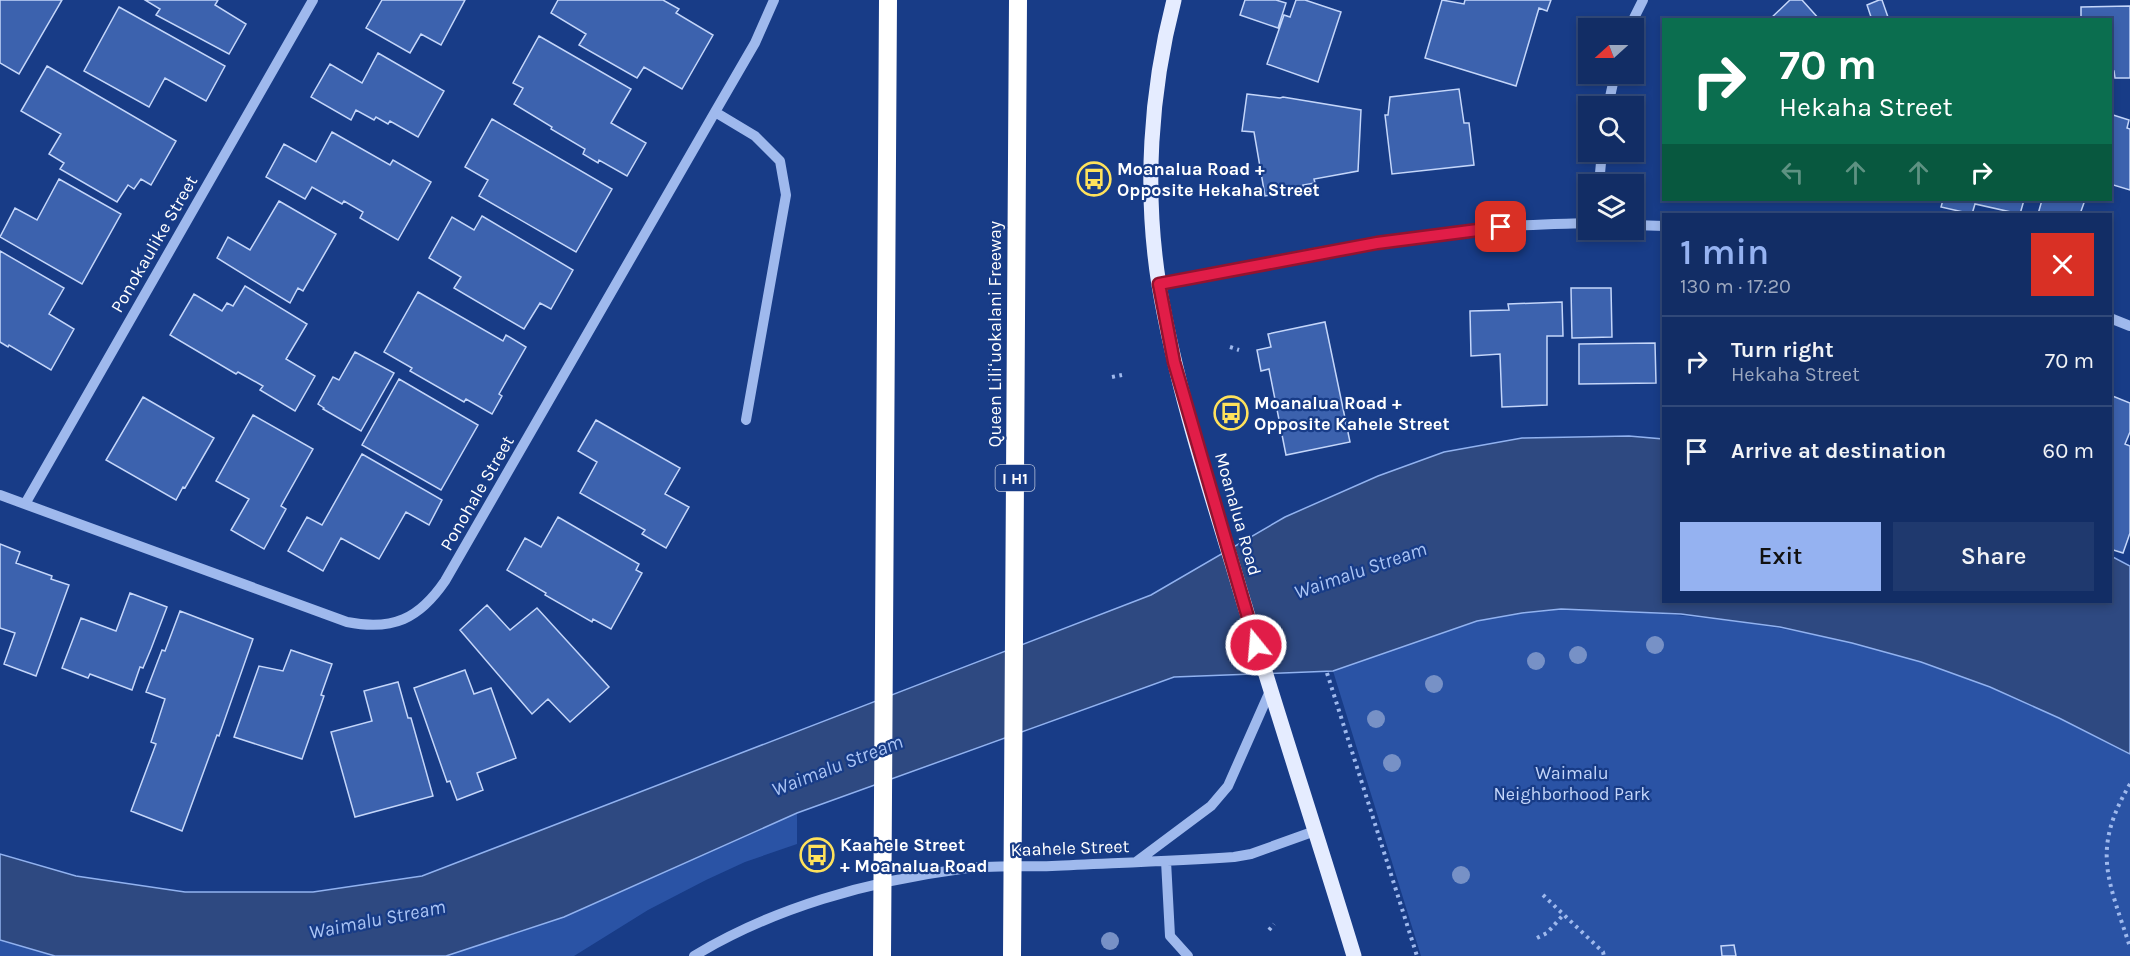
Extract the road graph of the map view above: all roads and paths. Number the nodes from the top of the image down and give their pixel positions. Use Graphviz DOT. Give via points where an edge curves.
graph roads {
  1 [pos="313,0"];
  2 [pos="774,0"];
  3 [pos="888,0"];
  4 [pos="1018,0"];
  5 [pos="1174,0"];
  6 [pos="1643,0"];
  7 [pos="1634,18"];
  8 [pos="715,112"];
  9 [pos="1578,223"];
  10 [pos="1644,225"];
  11 [pos="1662,226"];
  12 [pos="1159,284"];
  13 [pos="2112,319"];
  14 [pos="2130,326"];
  15 [pos="1230,347"];
  16 [pos="1239,350"];
  17 [pos="1122,375"];
  18 [pos="1112,377"];
  19 [pos="746,420"];
  20 [pos="0,495"];
  21 [pos="25,504"];
  22 [pos="1327,674"];
  23 [pos="1270,691"];
  24 [pos="2130,784"];
  25 [pos="1315,831"];
  26 [pos="1166,861"];
  27 [pos="1136,862"];
  28 [pos="1396,891"];
  29 [pos="1390,892"];
  30 [pos="1543,895"];
  31 [pos="1564,915"];
  32 [pos="1274,924"];
  33 [pos="1269,930"];
  34 [pos="1537,938"];
  35 [pos="2130,947"];
  36 [pos="694,956"];
  37 [pos="882,956"];
  38 [pos="1012,956"];
  39 [pos="1188,956"];
  40 [pos="1354,956"];
  41 [pos="1417,956"];
  42 [pos="1604,956"];
  1 -- 21 [label="street, Ponokaulike Street"];
  2 -- 8 [label="street, Ponohale Street" via="755,43"];
  3 -- 37 [label="highway, bridge"];
  4 -- 38 [label="highway, Queen Liliʻuokalani Freeway / I H1, bridge"];
  5 -- 12 [label="main road, Moanalua Road" via="1162,52 1152,141"];
  6 -- 7 [label="street"];
  8 -- 19 [label="street" via="755,136 780,161 786,195"];
  8 -- 21 [label="street, Ponohale Street" via="446,581 424,608 412,615 381,625 347,622"];
  9 -- 12 [label="street" via="1433,235"];
  10 -- 11 [label="street"];
  12 -- 23 [label="main road, Moanalua Road" via="1174,362"];
  13 -- 14 [label="street"];
  15 -- 16 [label="path"];
  17 -- 18 [label="path"];
  20 -- 21 [label="street, Ponohale Street"];
  22 -- 28 [label="path"];
  23 -- 25 [label="main road, Moanalua Road"];
  23 -- 27 [label="street" via="1228,786 1211,806"];
  24 -- 35 [label="path" via="2112,819 2106,862"];
  25 -- 26 [label="street, Kaahele Street" via="1251,854"];
  25 -- 40 [label="main road, Moanalua Road"];
  26 -- 27 [label="street, Kaahele Street"];
  26 -- 39 [label="street" via="1170,936"];
  27 -- 36 [label="street, Kaahele Street" via="963,869 894,880 782,914 739,931"];
  28 -- 29 [label="path"];
  28 -- 41 [label="path"];
  30 -- 31 [label="path"];
  31 -- 34 [label="path"];
  31 -- 42 [label="path"];
  32 -- 33 [label="path"];
}
